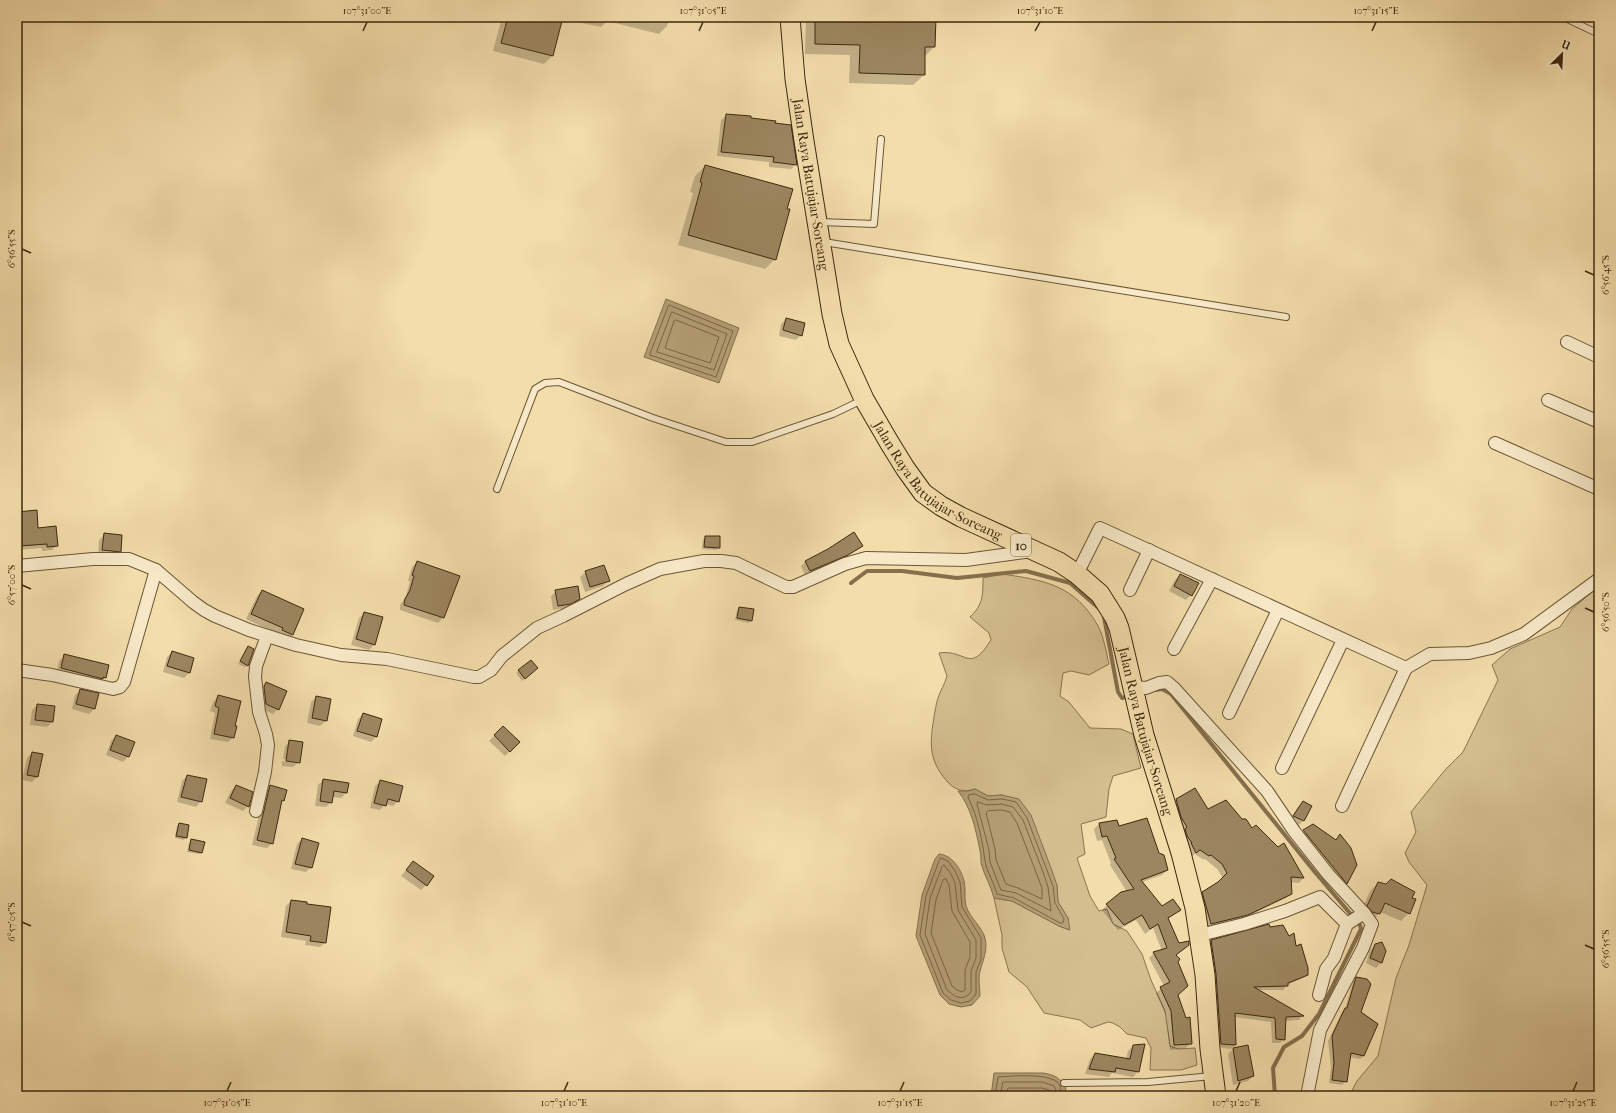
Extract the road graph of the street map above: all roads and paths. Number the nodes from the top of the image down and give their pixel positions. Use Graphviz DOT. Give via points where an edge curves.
graph roads {
  1 [pos="790,17"];
  2 [pos="1563,17"];
  3 [pos="1599,34"];
  4 [pos="881,139"];
  5 [pos="817,221"];
  6 [pos="820,241"];
  7 [pos="1286,317"];
  8 [pos="1567,342"];
  9 [pos="1599,357"];
  10 [pos="864,399"];
  11 [pos="1548,400"];
  12 [pos="1599,422"];
  13 [pos="1495,443"];
  14 [pos="497,489"];
  15 [pos="1599,489"];
  16 [pos="1149,550"];
  17 [pos="1035,551"];
  18 [pos="17,566"];
  19 [pos="156,570"];
  20 [pos="1076,574"];
  21 [pos="1212,579"];
  22 [pos="1599,579"];
  23 [pos="1130,590"];
  24 [pos="1278,610"];
  25 [pos="267,636"];
  26 [pos="1344,640"];
  27 [pos="1174,648"];
  28 [pos="1406,668"];
  29 [pos="17,670"];
  30 [pos="1133,687"];
  31 [pos="1229,713"];
  32 [pos="1282,768"];
  33 [pos="1342,806"];
  34 [pos="256,811"];
  35 [pos="1356,919"];
  36 [pos="1200,935"];
  37 [pos="1319,994"];
  38 [pos="1213,1076"];
  39 [pos="1064,1083"];
  40 [pos="1216,1096"];
  41 [pos="1307,1096"];
  1 -- 5 [label="highway, Jalan Raya Batujajar-Soreang / 10" via="796,86"];
  2 -- 3 [label="lane"];
  4 -- 5 [label="lane" via="874,224"];
  5 -- 6 [label="highway, Jalan Raya Batujajar-Soreang / 10"];
  6 -- 7 [label="lane"];
  6 -- 10 [label="highway, Jalan Raya Batujajar-Soreang / 10" via="839,344"];
  8 -- 9 [label="street"];
  10 -- 14 [label="lane" via="833,414 752,442 736,443 654,418 558,382 545,383 536,389"];
  10 -- 17 [label="highway, Jalan Raya Batujajar-Soreang / 10" via="923,493 961,517"];
  11 -- 12 [label="street"];
  13 -- 15 [label="street"];
  16 -- 20 [label="street" via="1100,528"];
  16 -- 21 [label="street"];
  16 -- 23 [label="street"];
  17 -- 20 [label="highway, Jalan Raya Batujajar-Soreang / 10" via="1059,562"];
  17 -- 25 [label="street" via="966,560 866,558 845,564 793,587 781,585 736,563 704,561 660,569 537,628 502,656 491,670 479,677 387,660 341,655"];
  18 -- 19 [label="street" via="93,559 124,559"];
  19 -- 25 [label="street" via="204,610"];
  19 -- 29 [label="street" via="124,682 120,687 113,689"];
  20 -- 30 [label="highway, Jalan Raya Batujajar-Soreang / 10" via="1100,594 1115,618"];
  21 -- 24 [label="street"];
  21 -- 27 [label="street"];
  22 -- 28 [label="street" via="1524,634 1491,648 1469,653 1430,654"];
  24 -- 26 [label="street"];
  24 -- 31 [label="street"];
  25 -- 34 [label="street" via="256,666 255,677 259,712 268,745"];
  26 -- 28 [label="street"];
  26 -- 32 [label="street"];
  28 -- 33 [label="street"];
  30 -- 35 [label="street" via="1146,688 1167,682 1174,688 1266,791 1323,868"];
  30 -- 36 [label="highway, Jalan Raya Batujajar-Soreang / 10" via="1144,734 1189,880"];
  35 -- 36 [label="street" via="1320,897 1284,912"];
  35 -- 37 [label="street" via="1326,969"];
  35 -- 41 [label="street" via="1372,924 1320,1030"];
  36 -- 38 [label="highway, Jalan Raya Batujajar-Soreang / 10"];
  38 -- 39 [label="lane" via="1148,1082"];
  38 -- 40 [label="highway, Jalan Raya Batujajar-Soreang / 10"];
}
